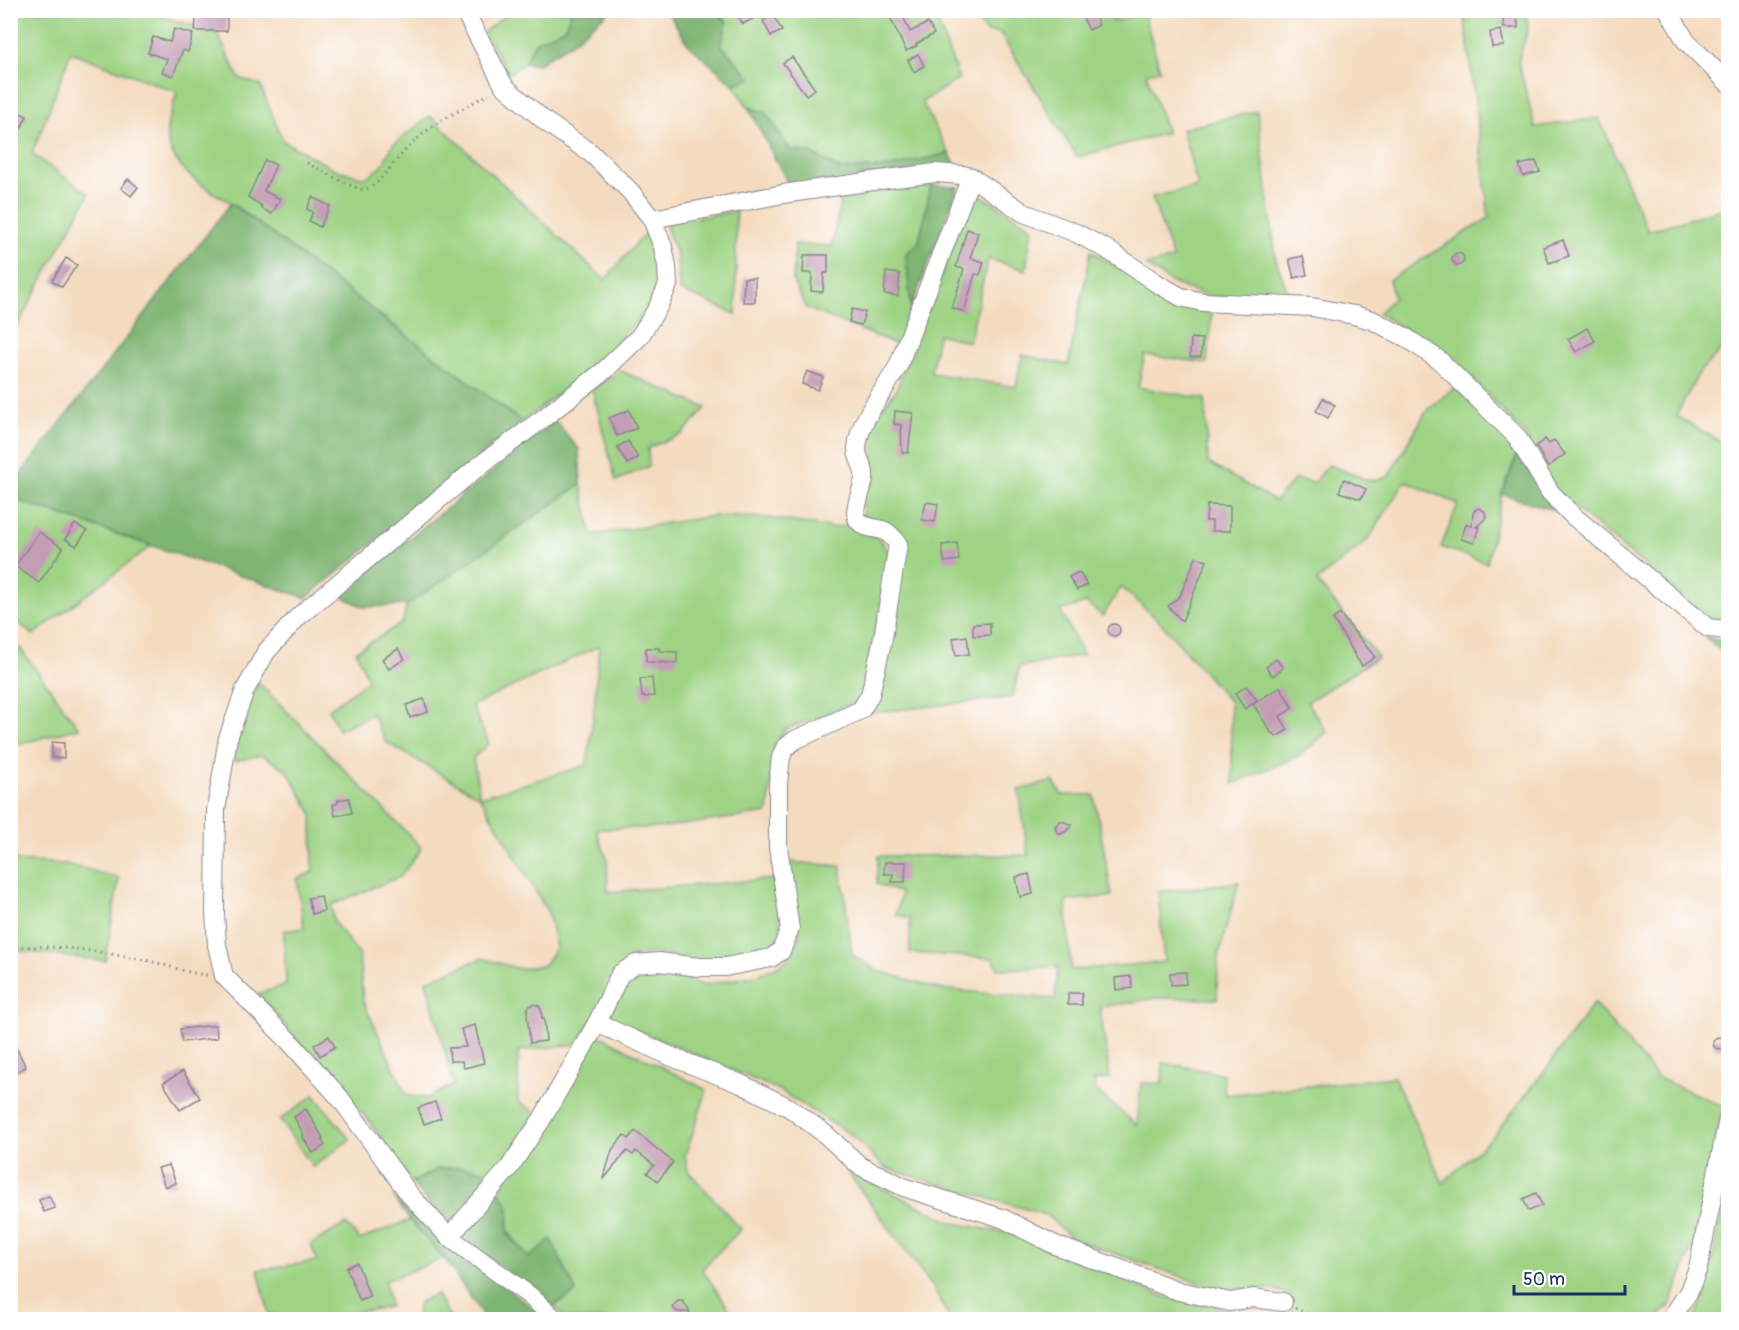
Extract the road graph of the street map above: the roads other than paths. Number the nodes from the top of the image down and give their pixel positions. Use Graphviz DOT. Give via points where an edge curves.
graph roads {
  1 [pos="464,10"];
  2 [pos="1668,10"];
  3 [pos="1728,83"];
  4 [pos="971,177"];
  5 [pos="652,219"];
  6 [pos="1728,630"];
  7 [pos="597,1023"];
  8 [pos="1728,1119"];
  9 [pos="449,1238"];
  10 [pos="1283,1302"];
  11 [pos="556,1320"];
  12 [pos="1670,1320"];
  1 -- 5 [label="street" via="504,86 592,154"];
  2 -- 3 [label="street" via="1686,41"];
  4 -- 5 [label="street" via="935,173 880,180"];
  4 -- 6 [label="street" via="1024,213 1108,250 1181,297 1203,302 1312,307 1372,320 1405,337 1439,360 1517,437 1550,492 1572,515 1708,628"];
  4 -- 7 [label="street" via="898,366 858,440 858,458 865,476 856,515 862,525 884,531 898,544 870,695 861,710 795,740 784,748 781,757 778,847 790,929 786,943 771,958 725,967 636,964 620,974"];
  5 -- 9 [label="street" via="663,247 668,285 640,336 605,370 479,466 299,616 266,652 245,690 228,738 216,810 215,913 224,976 340,1098 410,1195"];
  7 -- 9 [label="street" via="509,1168"];
  7 -- 10 [label="street" via="790,1108 860,1166 906,1188 1002,1218 1055,1245 1179,1291 1230,1302 1253,1298"];
  8 -- 12 [label="street" via="1698,1268 1688,1293"];
  9 -- 11 [label="street" via="530,1296"];
}
